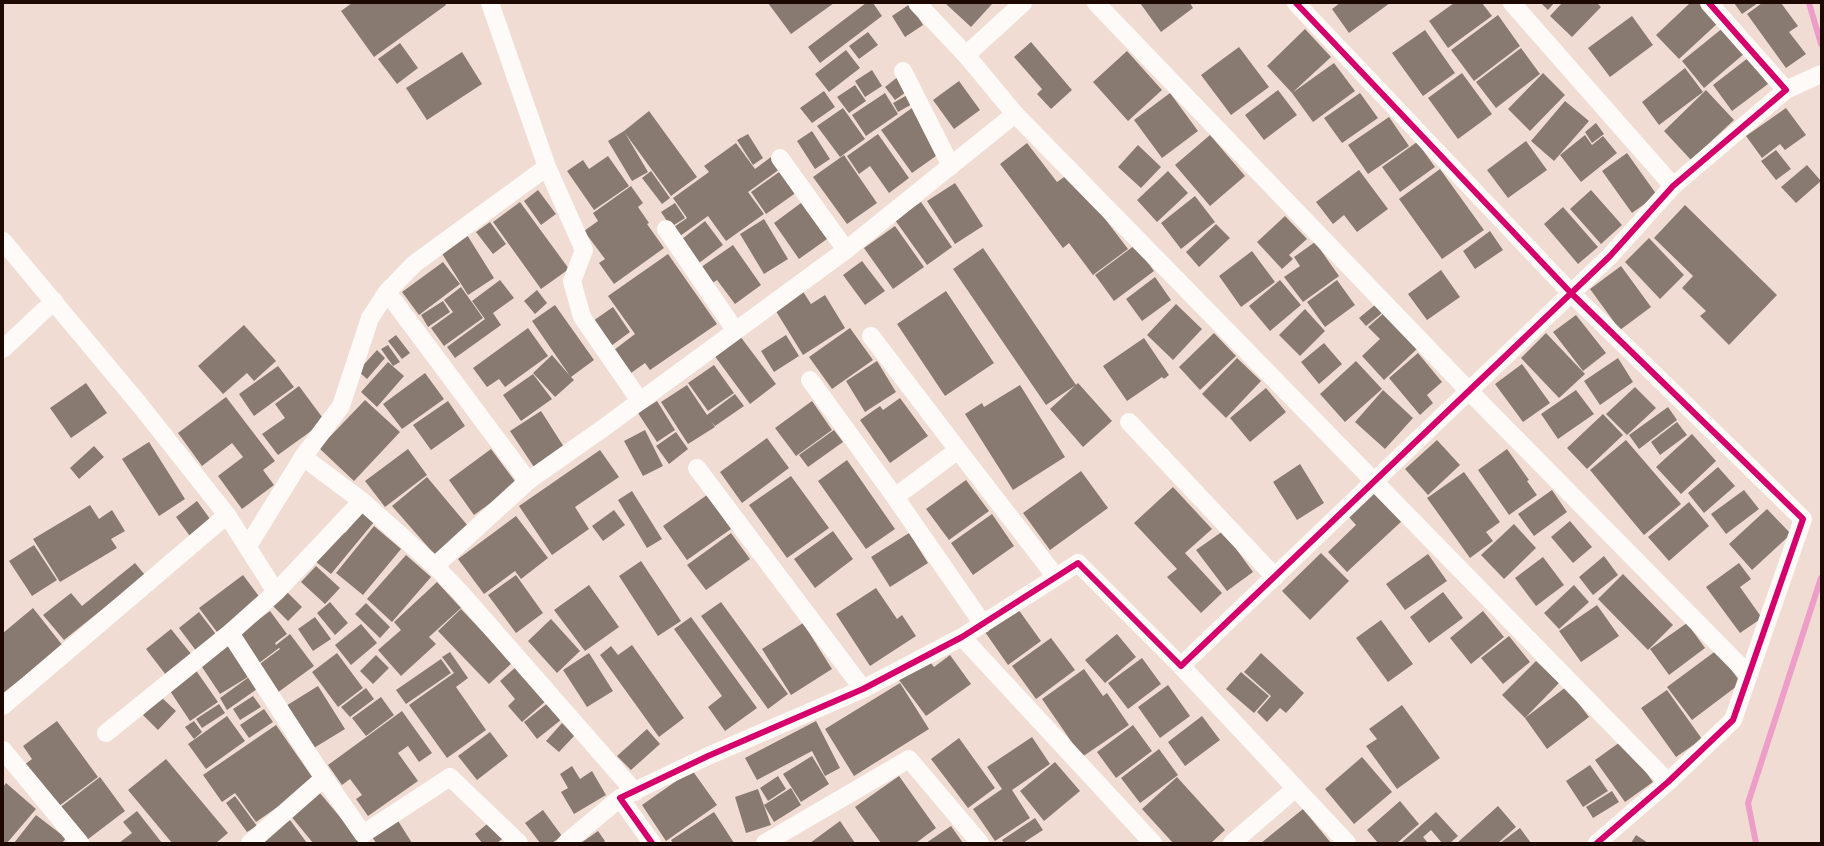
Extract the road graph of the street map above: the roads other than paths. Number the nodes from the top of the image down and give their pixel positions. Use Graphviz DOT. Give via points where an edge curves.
graph roads {
  1 [pos="490,3"];
  2 [pos="918,3"];
  3 [pos="1023,3"];
  4 [pos="1096,3"];
  5 [pos="1296,3"];
  6 [pos="1512,3"];
  7 [pos="1709,3"];
  8 [pos="966,55"];
  9 [pos="903,71"];
  10 [pos="1814,78"];
  11 [pos="1786,90"];
  12 [pos="1015,114"];
  13 [pos="780,158"];
  14 [pos="951,166"];
  15 [pos="547,167"];
  16 [pos="1673,186"];
  17 [pos="666,229"];
  18 [pos="3,241"];
  19 [pos="846,250"];
  20 [pos="387,292"];
  21 [pos="1571,293"];
  22 [pos="54,301"];
  23 [pos="735,330"];
  24 [pos="871,336"];
  25 [pos="3,349"];
  26 [pos="810,380"];
  27 [pos="1469,391"];
  28 [pos="640,401"];
  29 [pos="1129,422"];
  30 [pos="958,450"];
  31 [pos="302,457"];
  32 [pos="697,468"];
  33 [pos="528,481"];
  34 [pos="1374,481"];
  35 [pos="895,497"];
  36 [pos="362,501"];
  37 [pos="227,516"];
  38 [pos="248,546"];
  39 [pos="435,566"];
  40 [pos="1056,577"];
  41 [pos="1275,577"];
  42 [pos="276,592"];
  43 [pos="983,624"];
  44 [pos="230,633"];
  45 [pos="962,637"];
  46 [pos="1181,666"];
  47 [pos="1748,674"];
  48 [pos="863,689"];
  49 [pos="3,706"];
  50 [pos="106,732"];
  51 [pos="3,750"];
  52 [pos="324,778"];
  53 [pos="1668,782"];
  54 [pos="1296,788"];
  55 [pos="628,795"];
  56 [pos="80,843"];
  57 [pos="250,843"];
  58 [pos="519,843"];
  59 [pos="566,843"];
  60 [pos="652,843"];
  61 [pos="766,843"];
  62 [pos="980,843"];
  63 [pos="1153,843"];
  64 [pos="1232,843"];
  65 [pos="1347,843"];
  66 [pos="1597,843"];
  1 -- 15 [label="street"];
  2 -- 8 [label="street"];
  3 -- 8 [label="street"];
  4 -- 27 [label="street"];
  5 -- 21 [label="street"];
  6 -- 16 [label="street"];
  7 -- 11 [label="street"];
  8 -- 12 [label="street"];
  9 -- 14 [label="street"];
  10 -- 11 [label="street"];
  11 -- 16 [label="street"];
  12 -- 14 [label="street"];
  12 -- 34 [label="street"];
  13 -- 19 [label="street"];
  14 -- 19 [label="street"];
  15 -- 20 [label="street" via="414,264"];
  15 -- 28 [label="street" via="584,250 572,281 582,317"];
  16 -- 21 [label="street" via="1610,256"];
  17 -- 23 [label="street"];
  18 -- 22 [label="street"];
  19 -- 23 [label="street"];
  20 -- 31 [label="street" via="370,318 341,406"];
  20 -- 33 [label="street"];
  21 -- 27 [label="street"];
  21 -- 47 [label="street" via="1803,519"];
  22 -- 25 [label="street"];
  22 -- 37 [label="street"];
  23 -- 28 [label="street"];
  24 -- 30 [label="street"];
  26 -- 35 [label="street"];
  27 -- 34 [label="street"];
  27 -- 47 [label="street"];
  28 -- 33 [label="street"];
  29 -- 41 [label="street"];
  30 -- 35 [label="street"];
  30 -- 40 [label="street"];
  31 -- 36 [label="street"];
  31 -- 38 [label="street"];
  32 -- 48 [label="street"];
  33 -- 39 [label="street"];
  34 -- 41 [label="street"];
  34 -- 53 [label="street"];
  35 -- 43 [label="street"];
  36 -- 39 [label="street"];
  36 -- 42 [label="street"];
  37 -- 38 [label="street"];
  37 -- 49 [label="street"];
  38 -- 42 [label="street"];
  39 -- 55 [label="street" via="460,592"];
  40 -- 43 [label="street"];
  40 -- 46 [label="street" via="1078,563"];
  41 -- 46 [label="street"];
  42 -- 44 [label="street"];
  43 -- 45 [label="street"];
  44 -- 50 [label="street"];
  44 -- 52 [label="street"];
  45 -- 48 [label="street"];
  45 -- 63 [label="street"];
  46 -- 54 [label="street"];
  47 -- 53 [label="street" via="1733,720"];
  48 -- 55 [label="street" via="708,756"];
  51 -- 56 [label="street"];
  52 -- 57 [label="street"];
  52 -- 58 [label="street" via="363,834 450,777"];
  53 -- 66 [label="street"];
  54 -- 64 [label="street"];
  54 -- 65 [label="street"];
  55 -- 59 [label="street"];
  55 -- 60 [label="street"];
  61 -- 62 [label="street" via="909,760"];
}
